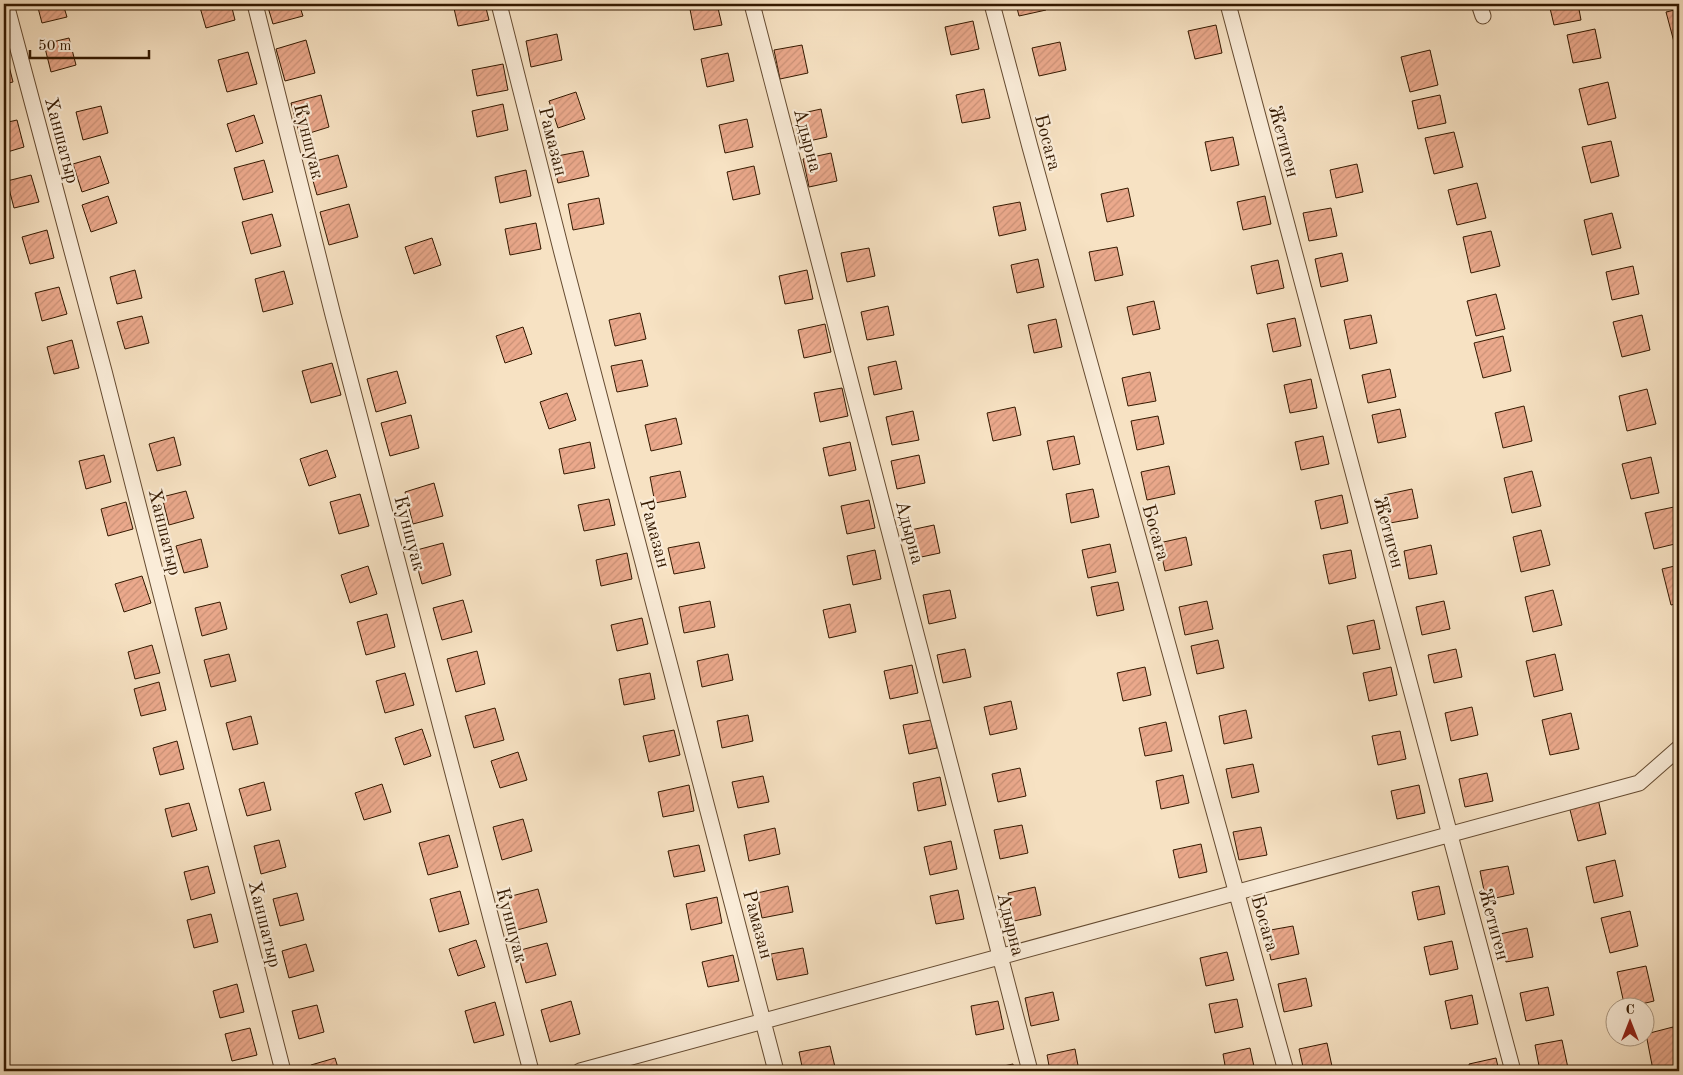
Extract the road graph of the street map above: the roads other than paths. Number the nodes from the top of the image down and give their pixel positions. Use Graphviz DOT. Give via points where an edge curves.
graph roads {
  1 [pos="6,4"];
  2 [pos="255,4"];
  3 [pos="499,4"];
  4 [pos="752,4"];
  5 [pos="992,4"];
  6 [pos="1228,4"];
  7 [pos="1679,748"];
  8 [pos="1450,834"];
  9 [pos="1237,892"];
  10 [pos="1000,957"];
  11 [pos="763,1022"];
  12 [pos="283,1071"];
  13 [pos="531,1071"];
  14 [pos="580,1071"];
  15 [pos="776,1071"];
  16 [pos="1030,1071"];
  17 [pos="1286,1071"];
  18 [pos="1513,1071"];
  1 -- 12 [label="street, Ханшатыр" via="104,371"];
  2 -- 13 [label="street, Куншуак"];
  3 -- 11 [label="street, Рамазан"];
  4 -- 10 [label="street, Адырна"];
  5 -- 9 [label="street, Босаға"];
  6 -- 8 [label="street, Жетиген"];
  7 -- 8 [label="street" via="1639,783"];
  8 -- 9 [label="street"];
  8 -- 18 [label="street, Жетиген"];
  9 -- 10 [label="street"];
  9 -- 17 [label="street, Босаға"];
  10 -- 11 [label="street"];
  10 -- 16 [label="street, Адырна"];
  11 -- 14 [label="street"];
  11 -- 15 [label="street, Рамазан"];
}
